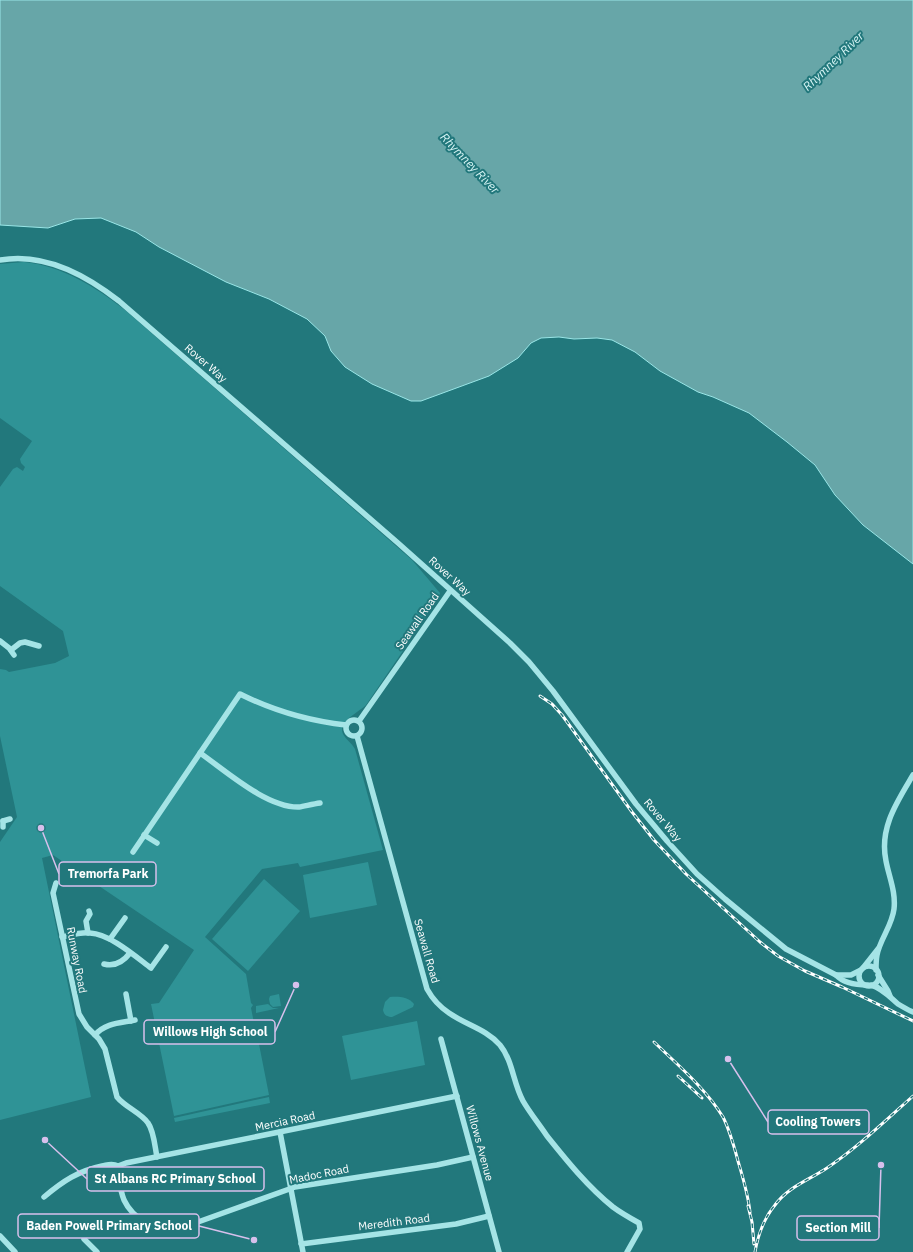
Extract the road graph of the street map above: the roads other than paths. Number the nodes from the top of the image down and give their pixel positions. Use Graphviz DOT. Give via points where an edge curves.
graph roads {
  1 [pos="0,260"];
  2 [pos="450,591"];
  3 [pos="0,641"];
  4 [pos="39,646"];
  5 [pos="359,721"];
  6 [pos="346,726"];
  7 [pos="357,736"];
  8 [pos="200,753"];
  9 [pos="913,775"];
  10 [pos="320,803"];
  11 [pos="10,819"];
  12 [pos="2,822"];
  13 [pos="144,835"];
  14 [pos="157,843"];
  15 [pos="133,852"];
  16 [pos="56,883"];
  17 [pos="89,912"];
  18 [pos="125,918"];
  19 [pos="88,933"];
  20 [pos="62,937"];
  21 [pos="110,939"];
  22 [pos="166,947"];
  23 [pos="880,947"];
  24 [pos="130,953"];
  25 [pos="104,964"];
  26 [pos="862,969"];
  27 [pos="877,972"];
  28 [pos="836,976"];
  29 [pos="869,985"];
  30 [pos="126,994"];
  31 [pos="890,996"];
  32 [pos="913,1012"];
  33 [pos="95,1035"];
  34 [pos="440,1039"];
  35 [pos="457,1096"];
  36 [pos="280,1132"];
  37 [pos="157,1157"];
  38 [pos="473,1157"];
  39 [pos="118,1166"];
  40 [pos="291,1189"];
  41 [pos="44,1197"];
  42 [pos="489,1216"];
  43 [pos="0,1236"];
  44 [pos="84,1239"];
  45 [pos="301,1244"];
  46 [pos="15,1252"];
  47 [pos="97,1252"];
  48 [pos="303,1252"];
  49 [pos="499,1252"];
  50 [pos="627,1252"];
  1 -- 2 [label="street, Rover Way" via="27,259 49,262 104,289"];
  2 -- 5 [label="street, Seawall Road"];
  2 -- 28 [label="street, Rover Way" via="510,642 534,668 636,804 697,874 786,949"];
  3 -- 4 [label="street" via="12,653 20,643"];
  5 -- 6 [label="street" via="349,721"];
  5 -- 7 [label="street" via="363,729"];
  6 -- 7 [label="street" via="347,734"];
  6 -- 8 [label="street" via="287,713 240,694"];
  7 -- 50 [label="street, Seawall Road" via="427,988 447,1012 485,1032 499,1045 508,1059 522,1100 551,1141 603,1198 639,1223 641,1227"];
  8 -- 10 [label="street" via="259,795 279,804 298,807"];
  8 -- 13 [label="street"];
  9 -- 23 [label="street" via="890,817 885,834 885,852 894,903 893,916"];
  11 -- 12 [label="street"];
  13 -- 14 [label="street"];
  13 -- 15 [label="street"];
  16 -- 20 [label="street, Runway Road" via="53,893"];
  17 -- 19 [label="street" via="86,921"];
  18 -- 21 [label="street"];
  19 -- 20 [label="street"];
  19 -- 21 [label="street" via="96,933"];
  20 -- 33 [label="street, Runway Road" via="78,1014"];
  21 -- 24 [label="street"];
  22 -- 24 [label="street" via="151,968"];
  23 -- 26 [label="street"];
  23 -- 27 [label="street" via="877,954"];
  24 -- 25 [label="street" via="120,963"];
  26 -- 27 [label="street" via="869,966"];
  26 -- 28 [label="street" via="852,975"];
  26 -- 29 [label="street" via="860,979"];
  27 -- 29 [label="street" via="877,981"];
  27 -- 31 [label="street, Rover Way"];
  28 -- 29 [label="street, Rover Way" via="848,983"];
  29 -- 31 [label="street, Rover Way"];
  30 -- 33 [label="street" via="133,1020 107,1025"];
  31 -- 32 [label="street, Rover Way"];
  33 -- 37 [label="street, Runway Road" via="105,1048 117,1097 148,1123"];
  34 -- 35 [label="street, Willows Avenue"];
  35 -- 36 [label="street, Mercia Road"];
  35 -- 38 [label="street, Willows Avenue"];
  36 -- 37 [label="street, Mercia Road"];
  36 -- 40 [label="street"];
  37 -- 39 [label="street, Mercia Road"];
  38 -- 40 [label="street, Madoc Road"];
  38 -- 42 [label="street, Willows Avenue"];
  39 -- 40 [label="street, Madoc Road" via="122,1195 132,1212 149,1224 168,1229 184,1227"];
  39 -- 41 [label="street, Mercia Road" via="111,1164 80,1172"];
  40 -- 45 [label="street"];
  42 -- 45 [label="street, Meredith Road" via="456,1224"];
  42 -- 49 [label="street, Willows Avenue"];
  43 -- 46 [label="street"];
  44 -- 47 [label="street"];
  45 -- 48 [label="street"];
}
